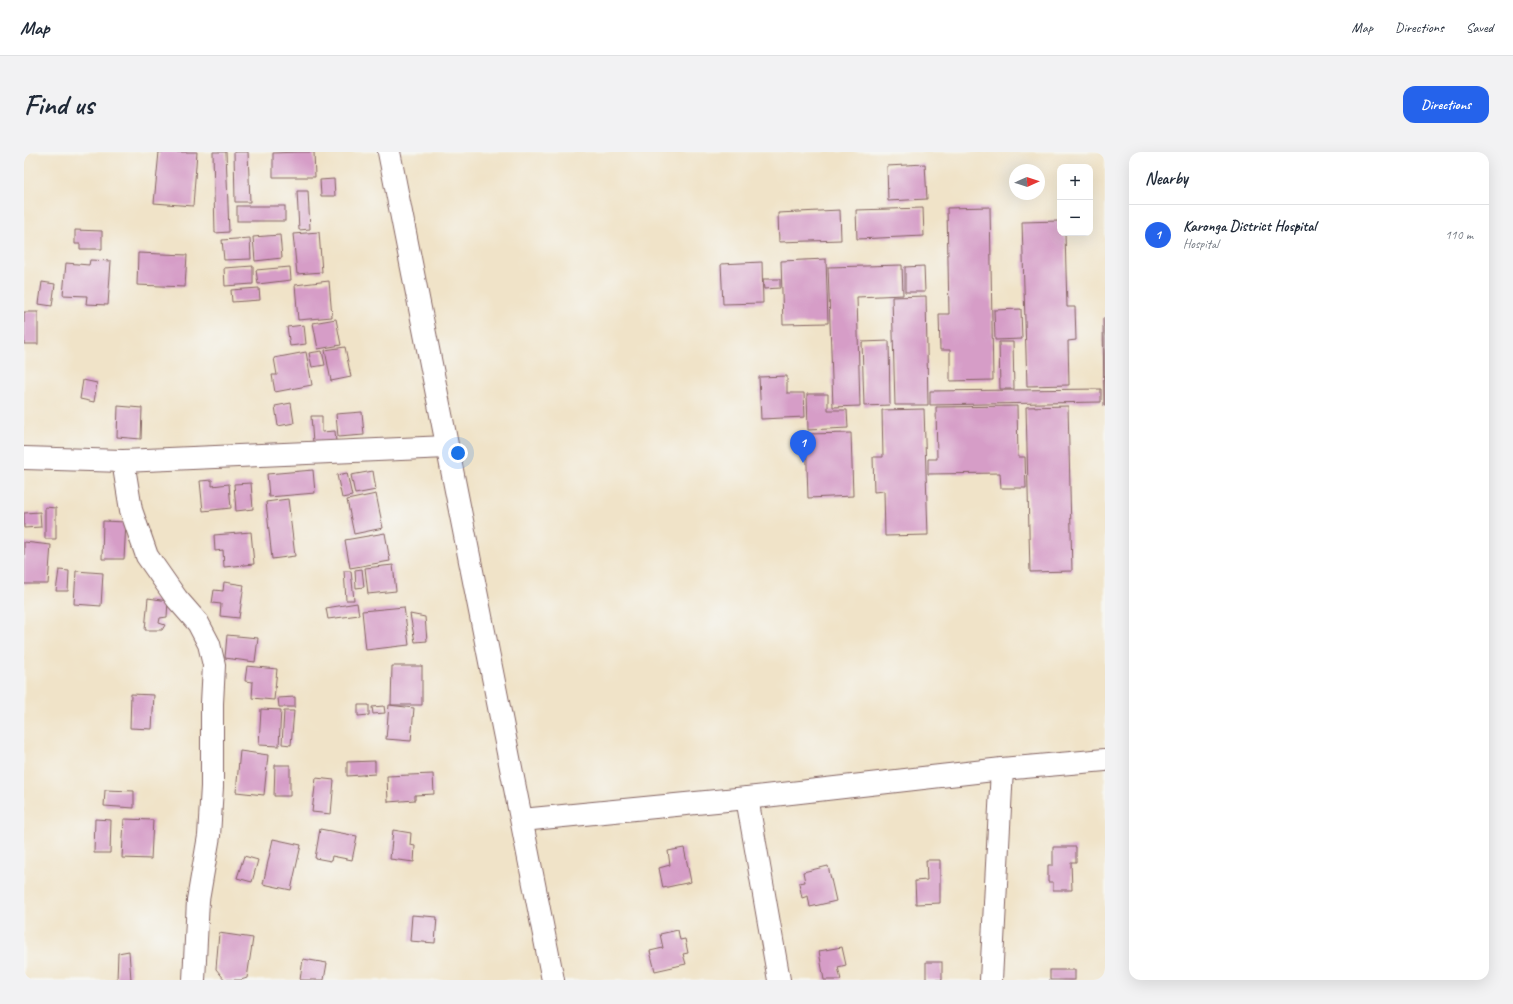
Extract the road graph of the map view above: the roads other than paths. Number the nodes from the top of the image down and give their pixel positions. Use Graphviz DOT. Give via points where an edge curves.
graph roads {
  1 [pos="389,152"];
  2 [pos="447,447"];
  3 [pos="24,458"];
  4 [pos="123,461"];
  5 [pos="1105,760"];
  6 [pos="1002,769"];
  7 [pos="747,798"];
  8 [pos="522,820"];
  9 [pos="194,980"];
  10 [pos="553,980"];
  11 [pos="779,980"];
  12 [pos="991,980"];
  1 -- 2 [label="street"];
  2 -- 4 [label="street"];
  2 -- 8 [label="street"];
  3 -- 4 [label="street"];
  4 -- 9 [label="street" via="131,510 146,556 198,623 209,644 214,665 212,801 198,900"];
  5 -- 6 [label="street"];
  6 -- 7 [label="street"];
  6 -- 12 [label="street"];
  7 -- 8 [label="street"];
  7 -- 11 [label="street"];
  8 -- 10 [label="street"];
}
